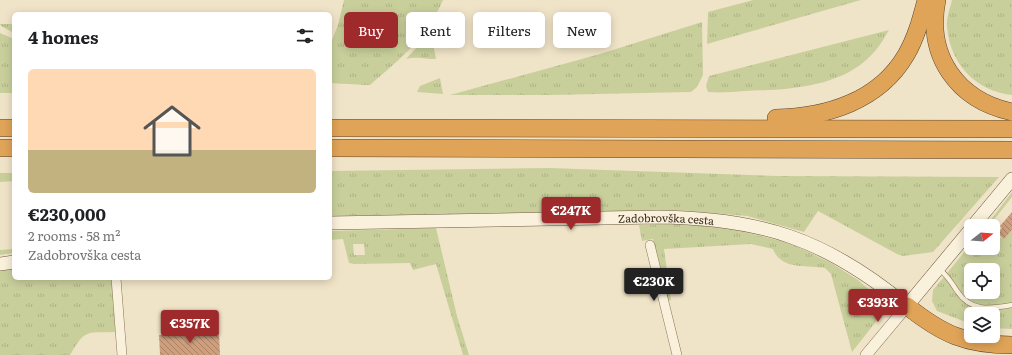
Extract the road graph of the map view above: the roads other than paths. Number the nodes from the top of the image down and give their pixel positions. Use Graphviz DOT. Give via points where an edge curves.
graph roads {
  1 [pos="926,0"];
  2 [pos="937,0"];
  3 [pos="1012,112"];
  4 [pos="0,128"];
  5 [pos="12,128"];
  6 [pos="332,128"];
  7 [pos="710,128"];
  8 [pos="1012,129"];
  9 [pos="0,148"];
  10 [pos="12,148"];
  11 [pos="332,148"];
  12 [pos="1008,152"];
  13 [pos="1012,179"];
  14 [pos="979,219"];
  15 [pos="332,223"];
  16 [pos="964,238"];
  17 [pos="650,245"];
  18 [pos="12,262"];
  19 [pos="0,264"];
  20 [pos="939,269"];
  21 [pos="116,280"];
  22 [pos="1012,305"];
  23 [pos="907,306"];
  24 [pos="964,326"];
  25 [pos="1000,333"];
  26 [pos="1012,334"];
  27 [pos="1012,345"];
  28 [pos="122,355"];
  29 [pos="678,355"];
  30 [pos="866,355"];
  1 -- 7 [label="highway" via="907,54 883,84 864,96 842,107 815,114 748,118"];
  2 -- 3 [label="highway" via="935,35 948,71 971,95"];
  4 -- 5 [label="highway"];
  6 -- 7 [label="highway"];
  7 -- 8 [label="highway"];
  9 -- 10 [label="highway"];
  11 -- 12 [label="highway"];
  13 -- 14 [label="main road"];
  15 -- 23 [label="main road, Zadobrovška cesta" via="657,217 725,220 812,244 870,276"];
  16 -- 20 [label="main road"];
  17 -- 29 [label="street"];
  18 -- 19 [label="main road"];
  20 -- 22 [label="lane" via="946,274 960,296 973,306 988,309"];
  20 -- 23 [label="main road"];
  21 -- 28 [label="street"];
  23 -- 24 [label="highway"];
  23 -- 27 [label="highway" via="948,334 983,343"];
  23 -- 30 [label="street"];
  25 -- 26 [label="highway"];
}
